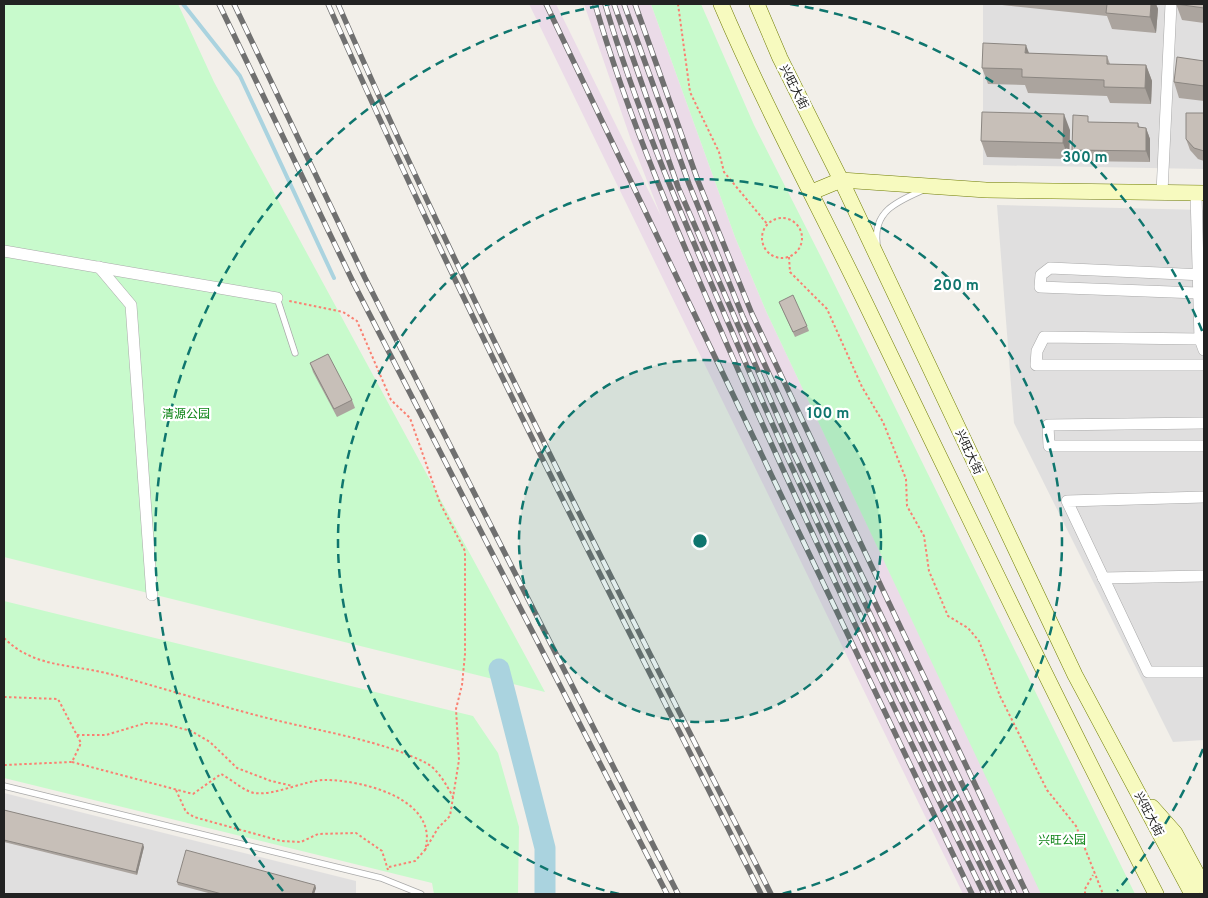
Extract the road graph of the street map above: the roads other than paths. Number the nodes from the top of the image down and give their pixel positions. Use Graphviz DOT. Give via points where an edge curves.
graph roads {
  1 [pos="721,4"];
  2 [pos="757,4"];
  3 [pos="1171,4"];
  4 [pos="841,180"];
  5 [pos="933,186"];
  6 [pos="812,192"];
  7 [pos="1162,192"];
  8 [pos="1200,193"];
  9 [pos="4,252"];
  10 [pos="879,260"];
  11 [pos="99,267"];
  12 [pos="1201,275"];
  13 [pos="1198,292"];
  14 [pos="277,298"];
  15 [pos="1202,344"];
  16 [pos="295,353"];
  17 [pos="1204,365"];
  18 [pos="1204,423"];
  19 [pos="1204,446"];
  20 [pos="1204,497"];
  21 [pos="1204,576"];
  22 [pos="1103,578"];
  23 [pos="152,594"];
  24 [pos="1204,672"];
  25 [pos="4,786"];
  26 [pos="1134,786"];
  27 [pos="1204,887"];
  28 [pos="421,894"];
  29 [pos="1156,894"];
  30 [pos="1192,894"];
  1 -- 6 [label="main road"];
  2 -- 4 [label="main road, 兴旺大街" via="780,58"];
  3 -- 7 [label="street"];
  4 -- 5 [label="main road"];
  4 -- 6 [label="main road"];
  4 -- 10 [label="main road, 兴旺大街"];
  5 -- 7 [label="main road" via="986,190"];
  5 -- 10 [label="lane" via="897,201 885,210 876,239"];
  6 -- 29 [label="main road" via="1047,681"];
  7 -- 8 [label="main road"];
  8 -- 12 [label="street"];
  9 -- 11 [label="street"];
  10 -- 26 [label="main road, 兴旺大街" via="1075,676"];
  11 -- 14 [label="street"];
  11 -- 23 [label="street" via="131,305"];
  12 -- 13 [label="street"];
  12 -- 13 [label="street" via="1050,268 1041,275 1040,287"];
  13 -- 15 [label="street"];
  14 -- 16 [label="lane"];
  15 -- 17 [label="street" via="1044,337 1037,351 1036,365"];
  18 -- 19 [label="street" via="1048,425 1049,446"];
  20 -- 22 [label="street" via="1067,501"];
  21 -- 22 [label="street"];
  22 -- 24 [label="street" via="1148,672"];
  25 -- 28 [label="lane" via="388,880"];
  26 -- 27 [label="main road" via="1175,833"];
  26 -- 30 [label="main road, 兴旺大街"];
}
